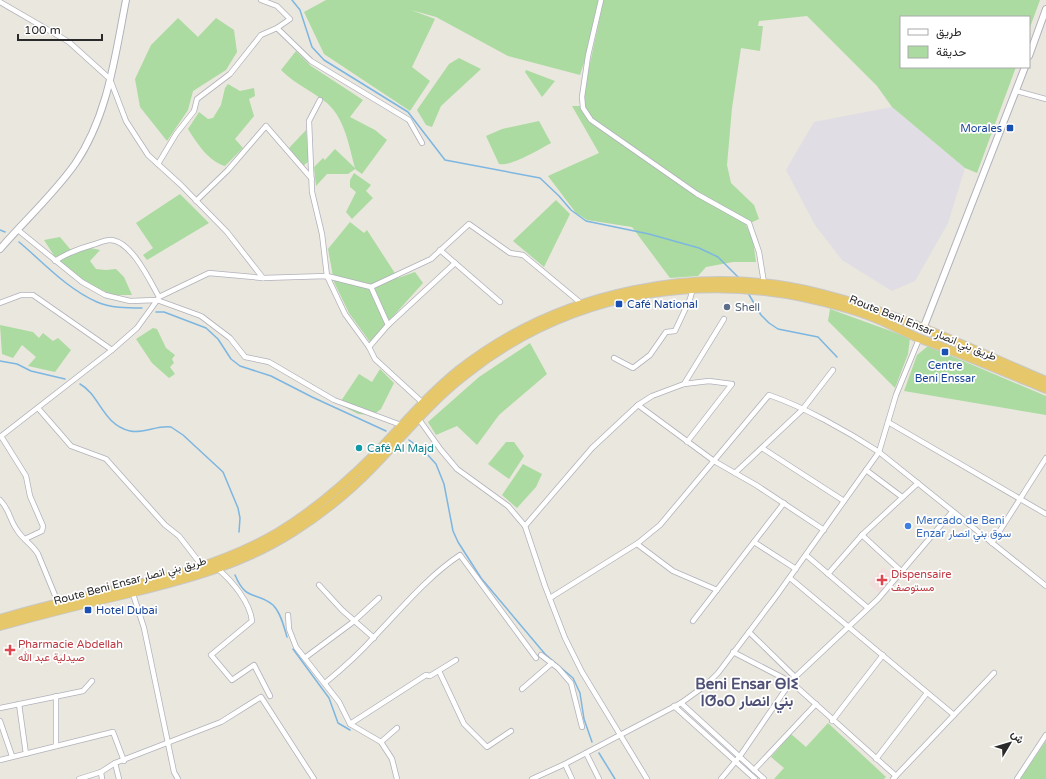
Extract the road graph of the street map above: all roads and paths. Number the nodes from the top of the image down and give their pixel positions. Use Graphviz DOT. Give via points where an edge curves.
graph roads {
  1 [pos="126,0"];
  2 [pos="261,0"];
  3 [pos="601,0"];
  4 [pos="0,2"];
  5 [pos="1046,10"];
  6 [pos="277,28"];
  7 [pos="1030,53"];
  8 [pos="1025,68"];
  9 [pos="110,79"];
  10 [pos="1016,91"];
  11 [pos="1046,99"];
  12 [pos="320,100"];
  13 [pos="422,143"];
  14 [pos="158,164"];
  15 [pos="312,179"];
  16 [pos="196,201"];
  17 [pos="18,230"];
  18 [pos="0,248"];
  19 [pos="440,250"];
  20 [pos="55,261"];
  21 [pos="455,263"];
  22 [pos="327,276"];
  23 [pos="264,278"];
  24 [pos="764,283"];
  25 [pos="741,284"];
  26 [pos="753,286"];
  27 [pos="371,287"];
  28 [pos="693,288"];
  29 [pos="158,299"];
  30 [pos="500,302"];
  31 [pos="0,303"];
  32 [pos="582,304"];
  33 [pos="724,319"];
  34 [pos="388,325"];
  35 [pos="923,329"];
  36 [pos="920,339"];
  37 [pos="370,346"];
  38 [pos="112,350"];
  39 [pos="614,358"];
  40 [pos="833,370"];
  41 [pos="1046,381"];
  42 [pos="684,384"];
  43 [pos="1046,389"];
  44 [pos="425,405"];
  45 [pos="638,405"];
  46 [pos="38,408"];
  47 [pos="802,410"];
  48 [pos="416,414"];
  49 [pos="888,422"];
  50 [pos="401,425"];
  51 [pos="1,437"];
  52 [pos="687,442"];
  53 [pos="762,448"];
  54 [pos="879,452"];
  55 [pos="1046,458"];
  56 [pos="714,461"];
  57 [pos="866,470"];
  58 [pos="734,473"];
  59 [pos="918,483"];
  60 [pos="902,497"];
  61 [pos="1020,498"];
  62 [pos="0,500"];
  63 [pos="844,501"];
  64 [pos="784,503"];
  65 [pos="952,512"];
  66 [pos="1046,514"];
  67 [pos="310,516"];
  68 [pos="525,526"];
  69 [pos="824,530"];
  70 [pos="862,535"];
  71 [pos="25,539"];
  72 [pos="754,542"];
  73 [pos="992,543"];
  74 [pos="637,544"];
  75 [pos="806,555"];
  76 [pos="218,569"];
  77 [pos="796,569"];
  78 [pos="205,570"];
  79 [pos="900,572"];
  80 [pos="828,574"];
  81 [pos="790,578"];
  82 [pos="319,585"];
  83 [pos="1046,586"];
  84 [pos="132,589"];
  85 [pos="717,590"];
  86 [pos="379,598"];
  87 [pos="550,598"];
  88 [pos="60,606"];
  89 [pos="868,608"];
  90 [pos="288,615"];
  91 [pos="0,619"];
  92 [pos="354,621"];
  93 [pos="693,621"];
  94 [pos="0,626"];
  95 [pos="848,626"];
  96 [pos="749,632"];
  97 [pos="374,638"];
  98 [pos="733,652"];
  99 [pos="541,655"];
  100 [pos="883,655"];
  101 [pos="306,657"];
  102 [pos="536,658"];
  103 [pos="456,660"];
  104 [pos="552,664"];
  105 [pos="439,671"];
  106 [pos="994,673"];
  107 [pos="795,677"];
  108 [pos="92,681"];
  109 [pos="791,682"];
  110 [pos="325,683"];
  111 [pos="522,689"];
  112 [pos="926,693"];
  113 [pos="56,696"];
  114 [pos="270,696"];
  115 [pos="681,703"];
  116 [pos="19,704"];
  117 [pos="816,704"];
  118 [pos="674,706"];
  119 [pos="0,708"];
  120 [pos="954,715"];
  121 [pos="0,721"];
  122 [pos="832,721"];
  123 [pos="350,724"];
  124 [pos="582,726"];
  125 [pos="397,728"];
  126 [pos="510,731"];
  127 [pos="620,734"];
  128 [pos="1046,735"];
  129 [pos="381,742"];
  130 [pos="168,744"];
  131 [pos="56,746"];
  132 [pos="586,753"];
  133 [pos="26,754"];
  134 [pos="12,756"];
  135 [pos="740,756"];
  136 [pos="876,759"];
  137 [pos="0,760"];
  138 [pos="124,761"];
  139 [pos="735,761"];
  140 [pos="115,764"];
  141 [pos="565,764"];
  142 [pos="754,770"];
  143 [pos="101,772"];
  144 [pos="894,778"];
  145 [pos="79,779"];
  146 [pos="102,779"];
  147 [pos="118,779"];
  148 [pos="178,779"];
  149 [pos="314,779"];
  150 [pos="397,779"];
  151 [pos="532,779"];
  152 [pos="572,779"];
  153 [pos="599,779"];
  154 [pos="647,779"];
  155 [pos="721,779"];
  156 [pos="755,779"];
  157 [pos="764,779"];
  158 [pos="1017,779"];
  1 -- 9 [label="street"];
  2 -- 6 [label="street" via="277,6 290,19"];
  3 -- 24 [label="street" via="584,79 583,108 591,120 692,190 749,223 759,252"];
  4 -- 9 [label="street" via="70,42"];
  5 -- 7 [label="street"];
  6 -- 13 [label="street" via="311,61 409,120"];
  6 -- 14 [label="street" via="261,35 230,74 197,99 194,111"];
  8 -- 10 [label="street"];
  9 -- 14 [label="street" via="126,121 148,156"];
  9 -- 17 [label="street" via="96,124 75,164"];
  10 -- 11 [label="street"];
  10 -- 35 [label="street"];
  12 -- 15 [label="street" via="309,121"];
  14 -- 16 [label="street"];
  15 -- 16 [label="street" via="266,126 228,170"];
  15 -- 22 [label="street"];
  16 -- 23 [label="street" via="227,232"];
  17 -- 18 [label="street"];
  17 -- 20 [label="street"];
  19 -- 21 [label="street"];
  19 -- 27 [label="street" via="431,259"];
  19 -- 32 [label="street" via="469,224 510,253 523,255"];
  20 -- 29 [label="street" via="82,282 105,295 130,301"];
  20 -- 29 [label="street" via="88,246 110,240 118,242 139,260"];
  21 -- 30 [label="street"];
  21 -- 34 [label="street"];
  22 -- 23 [label="street"];
  22 -- 27 [label="street"];
  22 -- 37 [label="street" via="345,314"];
  23 -- 29 [label="street" via="209,273"];
  24 -- 26 [label="highway, Route Beni Ensar طريق بني انصار"];
  24 -- 35 [label="highway, Route Beni Ensar طريق بني انصار" via="838,298"];
  25 -- 26 [label="highway, Route Beni Ensar طريق بني انصار"];
  25 -- 28 [label="highway, Route Beni Ensar طريق بني انصار"];
  25 -- 32 [label="highway, Route Beni Ensar طريق بني انصار" via="699,281 621,293"];
  26 -- 36 [label="highway, Route Beni Ensar طريق بني انصار" via="845,308 889,324"];
  27 -- 34 [label="street"];
  28 -- 39 [label="street" via="675,331 666,332 650,355 633,368"];
  28 -- 44 [label="highway, Route Beni Ensar طريق بني انصار" via="620,299 553,322 517,339 490,356"];
  29 -- 38 [label="street" via="137,328"];
  29 -- 50 [label="street" via="201,316 230,338 245,357 269,362 334,400"];
  31 -- 38 [label="street" via="21,295 33,295"];
  32 -- 44 [label="highway, Route Beni Ensar طريق بني انصار" via="538,321 492,347 449,378"];
  33 -- 42 [label="street"];
  34 -- 37 [label="street"];
  35 -- 36 [label="highway"];
  35 -- 41 [label="highway, Route Beni Ensar طريق بني انصار"];
  36 -- 43 [label="highway, Route Beni Ensar طريق بني انصار"];
  36 -- 49 [label="street" via="896,395"];
  37 -- 44 [label="street" via="376,359"];
  38 -- 46 [label="street"];
  40 -- 47 [label="street"];
  42 -- 45 [label="street" via="652,396"];
  42 -- 52 [label="street" via="709,381 732,384"];
  44 -- 48 [label="highway, Route Beni Ensar طريق بني انصار"];
  45 -- 52 [label="street"];
  45 -- 68 [label="street" via="592,448"];
  46 -- 51 [label="street"];
  46 -- 78 [label="street" via="71,446 106,459 178,536"];
  47 -- 53 [label="street"];
  47 -- 54 [label="street"];
  47 -- 56 [label="street" via="769,395"];
  48 -- 50 [label="highway, Route Beni Ensar طريق بني انصار"];
  48 -- 67 [label="highway, Route Beni Ensar طريق بني انصار" via="376,464 339,499"];
  48 -- 68 [label="street" via="457,469 508,506"];
  49 -- 54 [label="street"];
  49 -- 61 [label="street"];
  50 -- 67 [label="highway, Route Beni Ensar طريق بني انصار"];
  51 -- 71 [label="street" via="26,476 30,496 43,526 42,531"];
  52 -- 56 [label="street"];
  53 -- 58 [label="street"];
  53 -- 63 [label="street"];
  54 -- 57 [label="street"];
  54 -- 59 [label="street"];
  55 -- 61 [label="street"];
  56 -- 58 [label="street"];
  56 -- 74 [label="street" via="660,526"];
  57 -- 60 [label="street"];
  57 -- 63 [label="street"];
  58 -- 64 [label="street"];
  59 -- 60 [label="street"];
  59 -- 65 [label="street"];
  60 -- 70 [label="street" via="886,516"];
  61 -- 66 [label="street"];
  61 -- 73 [label="street"];
  62 -- 71 [label="street" via="9,511 15,529"];
  63 -- 69 [label="street"];
  64 -- 69 [label="street"];
  64 -- 72 [label="street"];
  65 -- 73 [label="street"];
  65 -- 79 [label="street"];
  67 -- 76 [label="highway, Route Beni Ensar طريق بني انصار" via="266,548"];
  67 -- 78 [label="highway, Route Beni Ensar طريق بني انصار"];
  68 -- 87 [label="street"];
  69 -- 75 [label="street"];
  70 -- 79 [label="street"];
  70 -- 80 [label="street"];
  71 -- 88 [label="street" via="38,554"];
  72 -- 77 [label="street"];
  72 -- 85 [label="street"];
  73 -- 83 [label="street"];
  74 -- 85 [label="street" via="673,571"];
  74 -- 87 [label="street"];
  75 -- 77 [label="street"];
  75 -- 80 [label="street"];
  76 -- 78 [label="highway, Route Beni Ensar طريق بني انصار"];
  76 -- 114 [label="street" via="228,577 251,612 252,621 211,655 232,680 254,665"];
  77 -- 81 [label="street"];
  78 -- 84 [label="highway, Route Beni Ensar طريق بني انصار"];
  79 -- 89 [label="street"];
  80 -- 89 [label="street"];
  81 -- 95 [label="street"];
  81 -- 96 [label="street"];
  82 -- 92 [label="street"];
  84 -- 88 [label="highway, Route Beni Ensar طريق بني انصار"];
  84 -- 130 [label="street" via="144,628"];
  85 -- 93 [label="street"];
  86 -- 92 [label="street"];
  87 -- 127 [label="street" via="565,638 582,672"];
  88 -- 91 [label="highway, Route Beni Ensar طريق بني انصار"];
  88 -- 94 [label="highway, Route Beni Ensar طريق بني انصار"];
  89 -- 95 [label="street"];
  90 -- 101 [label="street" via="289,629 296,647"];
  92 -- 97 [label="street"];
  92 -- 101 [label="street"];
  95 -- 100 [label="street"];
  95 -- 107 [label="street"];
  96 -- 98 [label="street"];
  96 -- 107 [label="street"];
  97 -- 102 [label="street" via="446,564 460,555"];
  97 -- 110 [label="street"];
  98 -- 109 [label="street"];
  98 -- 115 [label="street" via="706,685"];
  99 -- 104 [label="street"];
  100 -- 112 [label="street"];
  100 -- 122 [label="street"];
  101 -- 110 [label="street"];
  103 -- 105 [label="street"];
  104 -- 111 [label="street"];
  104 -- 124 [label="street" via="565,674 571,683"];
  105 -- 123 [label="street" via="430,676 426,675"];
  105 -- 126 [label="street" via="464,724 487,747"];
  106 -- 120 [label="street"];
  107 -- 109 [label="street"];
  108 -- 113 [label="street" via="83,690"];
  109 -- 117 [label="street"];
  109 -- 135 [label="street"];
  110 -- 123 [label="street" via="339,702"];
  112 -- 120 [label="street"];
  112 -- 136 [label="street"];
  113 -- 116 [label="street"];
  113 -- 131 [label="street"];
  115 -- 118 [label="street"];
  115 -- 135 [label="street"];
  116 -- 119 [label="street"];
  116 -- 133 [label="street"];
  117 -- 122 [label="street"];
  117 -- 142 [label="street"];
  118 -- 127 [label="street"];
  118 -- 139 [label="street"];
  120 -- 144 [label="street"];
  121 -- 134 [label="street"];
  122 -- 136 [label="street"];
  123 -- 129 [label="street"];
  125 -- 129 [label="street"];
  127 -- 132 [label="street"];
  127 -- 154 [label="street"];
  128 -- 158 [label="street"];
  129 -- 150 [label="street" via="392,759"];
  130 -- 138 [label="street"];
  130 -- 148 [label="street"];
  130 -- 149 [label="street" via="221,722 261,697"];
  131 -- 133 [label="street"];
  131 -- 138 [label="street" via="113,732"];
  132 -- 141 [label="street"];
  132 -- 153 [label="street"];
  133 -- 134 [label="street"];
  134 -- 137 [label="street"];
  135 -- 139 [label="street"];
  135 -- 142 [label="street"];
  136 -- 144 [label="street"];
  138 -- 140 [label="street"];
  139 -- 155 [label="street"];
  139 -- 156 [label="street"];
  140 -- 143 [label="street"];
  140 -- 147 [label="street"];
  141 -- 151 [label="street"];
  141 -- 152 [label="street"];
  142 -- 157 [label="street"];
  143 -- 145 [label="street"];
  143 -- 146 [label="street"];
}
